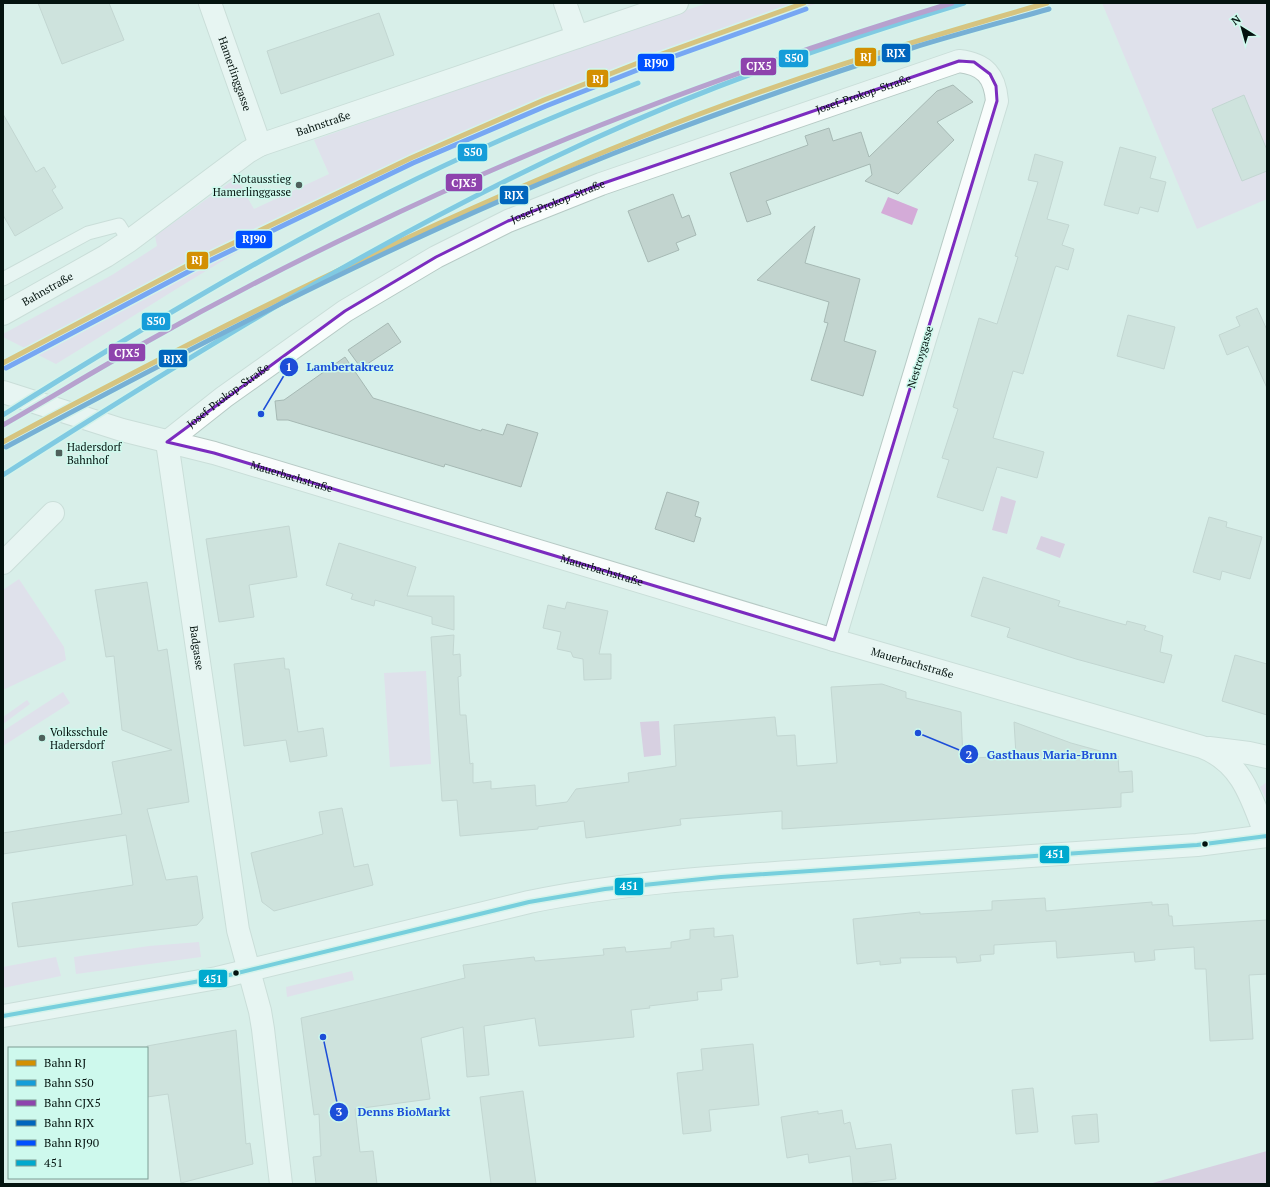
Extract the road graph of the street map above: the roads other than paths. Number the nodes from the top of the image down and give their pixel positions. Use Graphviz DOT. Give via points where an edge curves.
graph roads {
  1 [pos="210,3"];
  2 [pos="566,3"];
  3 [pos="678,3"];
  4 [pos="577,37"];
  5 [pos="990,74"];
  6 [pos="260,145"];
  7 [pos="129,241"];
  8 [pos="3,279"];
  9 [pos="3,314"];
  10 [pos="3,392"];
  11 [pos="167,442"];
  12 [pos="53,513"];
  13 [pos="3,563"];
  14 [pos="834,640"];
  15 [pos="1202,747"];
  16 [pos="1267,757"];
  17 [pos="1266,836"];
  18 [pos="249,969"];
  19 [pos="3,1016"];
  20 [pos="281,1184"];
  1 -- 6 [label="main road, Hamerlinggasse"];
  2 -- 4 [label="main road"];
  3 -- 4 [label="main road, Bahnstraße"];
  4 -- 6 [label="main road, Bahnstraße"];
  5 -- 11 [label="main road, Josef-Prokop-Straße" via="974,62 959,61 601,184 508,221 436,257 345,311 224,397"];
  5 -- 14 [label="main road, Nestroygasse" via="996,86 997,102"];
  6 -- 7 [label="main road, Bahnstraße"];
  7 -- 8 [label="lane" via="119,226 88,233"];
  7 -- 9 [label="main road, Bahnstraße"];
  10 -- 11 [label="main road, Mauerbachstraße"];
  11 -- 14 [label="main road, Mauerbachstraße" via="214,453"];
  11 -- 18 [label="main road, Badgasse" via="238,930"];
  12 -- 13 [label="main road"];
  14 -- 15 [label="main road, Mauerbachstraße"];
  15 -- 16 [label="main road, Mauerbachstraße" via="1249,752"];
  15 -- 17 [label="main road, Mauerbachstraße" via="1219,755 1238,773"];
  17 -- 18 [label="main road" via="1198,845 632,884 579,891 529,902"];
  18 -- 19 [label="main road" via="217,978"];
  18 -- 20 [label="main road, Badgasse" via="263,1029"];
}
